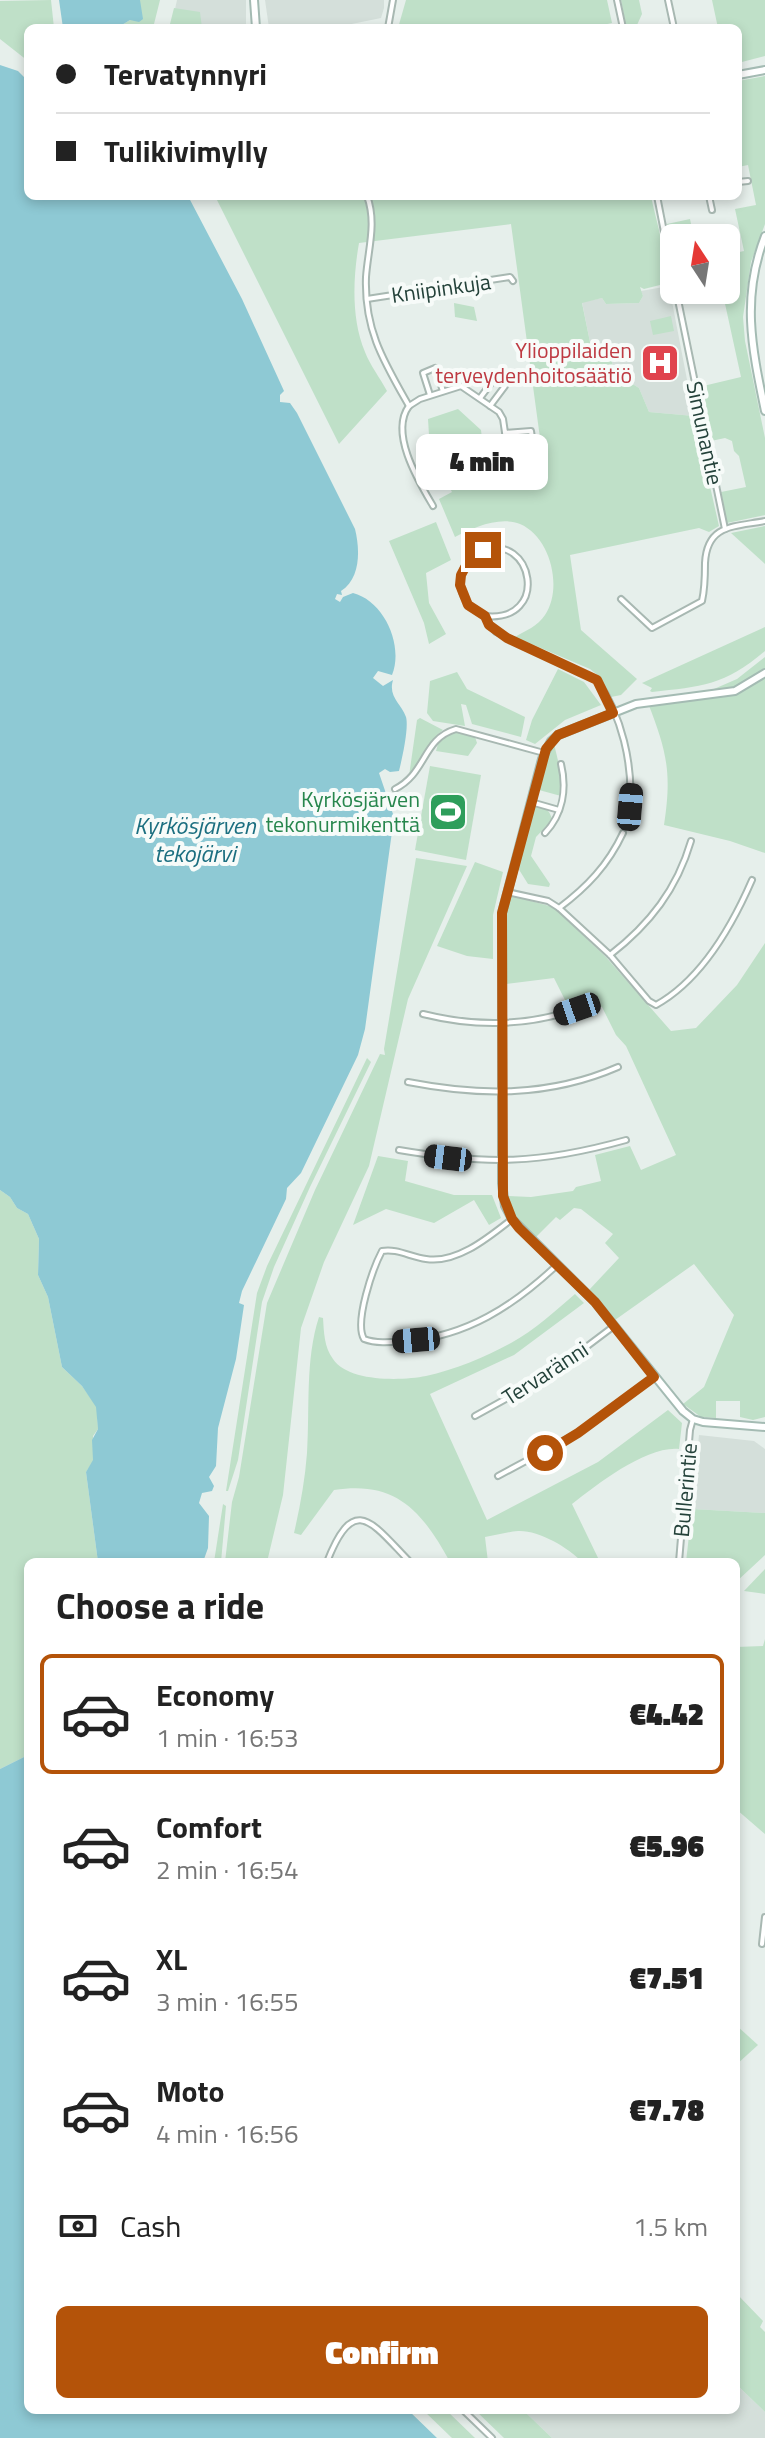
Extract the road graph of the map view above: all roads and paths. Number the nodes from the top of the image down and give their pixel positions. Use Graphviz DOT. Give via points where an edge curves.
graph roads {
  1 [pos="254,0"];
  2 [pos="393,0"];
  3 [pos="617,0"];
  4 [pos="668,0"];
  5 [pos="256,24"];
  6 [pos="389,24"];
  7 [pos="622,24"];
  8 [pos="673,24"];
  9 [pos="765,70"];
  10 [pos="742,74"];
  11 [pos="748,181"];
  12 [pos="742,182"];
  13 [pos="368,200"];
  14 [pos="658,200"];
  15 [pos="710,200"];
  16 [pos="712,210"];
  17 [pos="662,224"];
  18 [pos="765,236"];
  19 [pos="513,281"];
  20 [pos="367,299"];
  21 [pos="679,304"];
  22 [pos="443,391"];
  23 [pos="430,395"];
  24 [pos="480,398"];
  25 [pos="409,406"];
  26 [pos="490,406"];
  27 [pos="765,411"];
  28 [pos="505,433"];
  29 [pos="433,506"];
  30 [pos="765,521"];
  31 [pos="725,529"];
  32 [pos="621,599"];
  33 [pos="485,616"];
  34 [pos="765,673"];
  35 [pos="613,713"];
  36 [pos="544,753"];
  37 [pos="561,764"];
  38 [pos="395,789"];
  39 [pos="530,802"];
  40 [pos="630,807"];
  41 [pos="559,810"];
  42 [pos="545,833"];
  43 [pos="623,833"];
  44 [pos="691,841"];
  45 [pos="752,880"];
  46 [pos="507,892"];
  47 [pos="559,908"];
  48 [pos="610,955"];
  49 [pos="577,1009"];
  50 [pos="423,1014"];
  51 [pos="501,1024"];
  52 [pos="618,1067"];
  53 [pos="408,1082"];
  54 [pos="502,1092"];
  55 [pos="626,1140"];
  56 [pos="399,1150"];
  57 [pos="502,1161"];
  58 [pos="512,1219"];
  59 [pos="556,1266"];
  60 [pos="614,1326"];
  61 [pos="654,1377"];
  62 [pos="475,1416"];
  63 [pos="693,1419"];
  64 [pos="765,1427"];
  65 [pos="498,1476"];
  66 [pos="329,1558"];
  67 [pos="406,1558"];
  68 [pos="679,1558"];
  69 [pos="765,1917"];
  70 [pos="762,1944"];
  71 [pos="467,2414"];
  72 [pos="492,2438"];
  1 -- 5 [label="street"];
  2 -- 6 [label="street"];
  3 -- 7 [label="street"];
  4 -- 8 [label="street"];
  9 -- 10 [label="street"];
  11 -- 12 [label="street"];
  13 -- 20 [label="street" via="372,218"];
  14 -- 17 [label="street"];
  15 -- 16 [label="street"];
  18 -- 27 [label="street" via="750,312"];
  19 -- 20 [label="street, Kniipinkuja" via="510,277"];
  20 -- 25 [label="street" via="377,348"];
  21 -- 31 [label="street, Simunantie"];
  22 -- 23 [label="street"];
  22 -- 23 [label="street" via="435,368 423,373"];
  22 -- 24 [label="street" via="461,386"];
  23 -- 25 [label="street"];
  24 -- 26 [label="street"];
  24 -- 26 [label="street" via="495,378 505,386"];
  25 -- 29 [label="street" via="403,419 408,461"];
  26 -- 28 [label="street" via="503,419"];
  28 -- 28 [label="street" via="507,446 533,444 531,431"];
  30 -- 31 [label="street"];
  31 -- 32 [label="street" via="708,543 702,601 652,628"];
  33 -- 33 [label="street" via="511,613 527,593 526,568 507,551 483,550 461,575 468,605"];
  33 -- 35 [label="street" via="507,638 597,680"];
  34 -- 35 [label="street" via="735,691 649,701"];
  35 -- 36 [label="street" via="558,735"];
  35 -- 40 [label="street" via="630,770"];
  36 -- 38 [label="street" via="456,729 436,738 417,772"];
  36 -- 39 [label="street"];
  37 -- 41 [label="street" via="565,783"];
  39 -- 41 [label="street"];
  39 -- 46 [label="street"];
  41 -- 42 [label="street"];
  43 -- 47 [label="street" via="594,879"];
  44 -- 48 [label="street" via="684,865 660,906"];
  45 -- 48 [label="street" via="703,963 662,1002 649,1001"];
  46 -- 47 [label="street"];
  46 -- 51 [label="street" via="501,929"];
  47 -- 48 [label="street"];
  49 -- 51 [label="street" via="539,1021"];
  50 -- 51 [label="street"];
  51 -- 54 [label="street"];
  52 -- 54 [label="street" via="565,1085"];
  53 -- 54 [label="street"];
  54 -- 57 [label="street"];
  55 -- 57 [label="street" via="550,1157"];
  56 -- 57 [label="street"];
  57 -- 58 [label="street" via="503,1196"];
  58 -- 59 [label="street"];
  58 -- 59 [label="street" via="450,1258 382,1251 364,1304 364,1339 395,1342 460,1330 518,1300"];
  59 -- 60 [label="street"];
  60 -- 61 [label="street"];
  60 -- 62 [label="street, Tervaränni" via="549,1375"];
  61 -- 63 [label="street"];
  61 -- 65 [label="street" via="578,1433"];
  63 -- 64 [label="street"];
  63 -- 68 [label="street, Bullerintie"];
  66 -- 67 [label="street" via="343,1528 358,1521 376,1527"];
  69 -- 70 [label="street"];
  71 -- 72 [label="street"];
}
